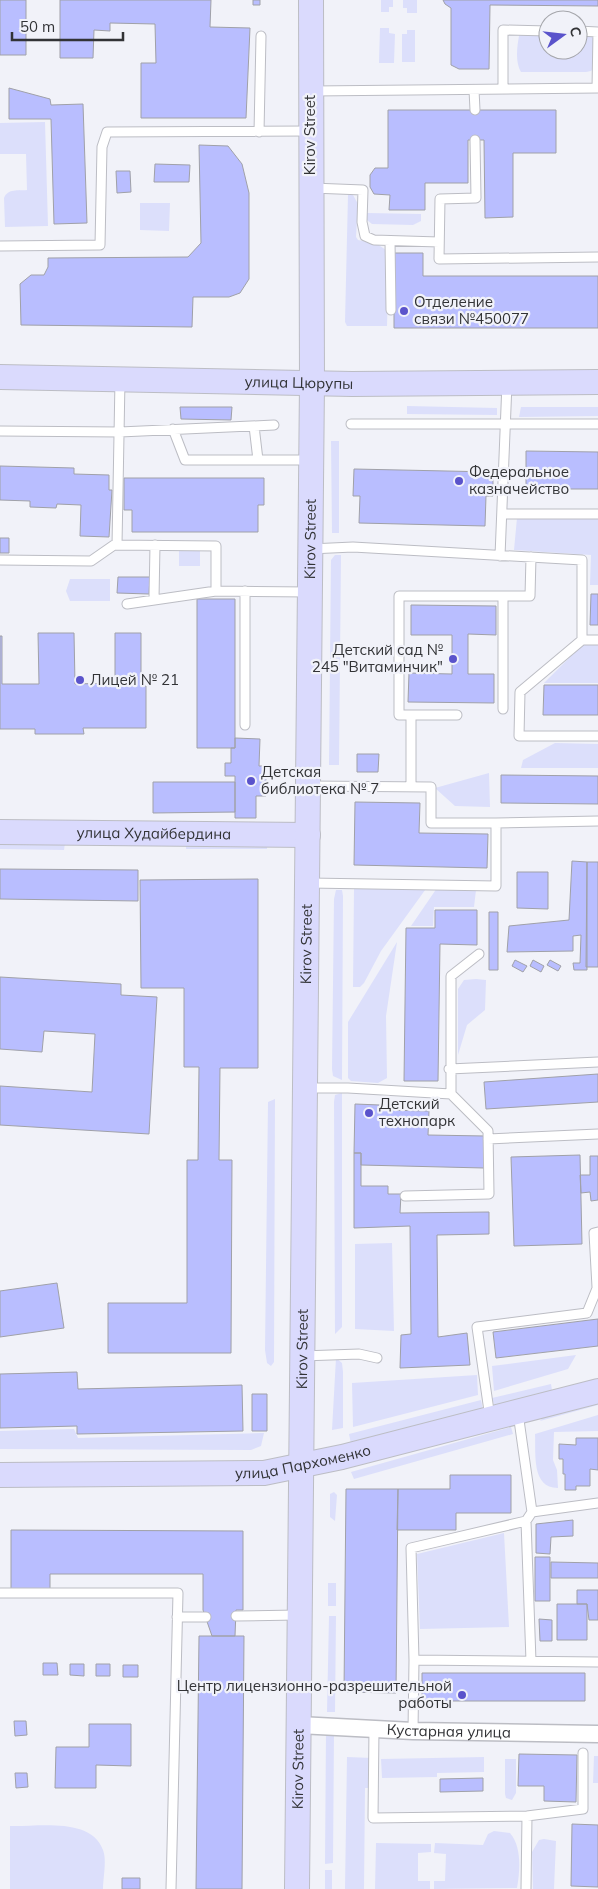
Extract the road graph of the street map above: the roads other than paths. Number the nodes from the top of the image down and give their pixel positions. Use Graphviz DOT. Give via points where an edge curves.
graph roads {
  1 [pos="311,0"];
  2 [pos="538,31"];
  3 [pos="588,32"];
  4 [pos="261,36"];
  5 [pos="598,58"];
  6 [pos="598,88"];
  7 [pos="503,89"];
  8 [pos="474,90"];
  9 [pos="310,91"];
  10 [pos="475,110"];
  11 [pos="310,131"];
  12 [pos="259,132"];
  13 [pos="475,140"];
  14 [pos="310,188"];
  15 [pos="390,241"];
  16 [pos="439,242"];
  17 [pos="0,246"];
  18 [pos="598,257"];
  19 [pos="391,310"];
  20 [pos="0,377"];
  21 [pos="120,379"];
  22 [pos="507,382"];
  23 [pos="598,382"];
  24 [pos="312,383"];
  25 [pos="351,424"];
  26 [pos="598,424"];
  27 [pos="274,425"];
  28 [pos="505,425"];
  29 [pos="254,426"];
  30 [pos="173,429"];
  31 [pos="0,431"];
  32 [pos="120,432"];
  33 [pos="258,460"];
  34 [pos="311,460"];
  35 [pos="502,514"];
  36 [pos="598,514"];
  37 [pos="117,544"];
  38 [pos="155,545"];
  39 [pos="310,549"];
  40 [pos="500,556"];
  41 [pos="530,557"];
  42 [pos="0,560"];
  43 [pos="216,591"];
  44 [pos="245,591"];
  45 [pos="310,592"];
  46 [pos="503,596"];
  47 [pos="154,599"];
  48 [pos="127,604"];
  49 [pos="582,640"];
  50 [pos="598,640"];
  51 [pos="504,709"];
  52 [pos="411,715"];
  53 [pos="457,715"];
  54 [pos="245,726"];
  55 [pos="598,736"];
  56 [pos="308,786"];
  57 [pos="411,787"];
  58 [pos="598,821"];
  59 [pos="496,823"];
  60 [pos="0,832"];
  61 [pos="308,835"];
  62 [pos="307,884"];
  63 [pos="479,954"];
  64 [pos="598,1062"];
  65 [pos="450,1070"];
  66 [pos="305,1088"];
  67 [pos="451,1094"];
  68 [pos="598,1134"];
  69 [pos="488,1139"];
  70 [pos="405,1196"];
  71 [pos="598,1232"];
  72 [pos="598,1286"];
  73 [pos="302,1356"];
  74 [pos="377,1358"];
  75 [pos="598,1391"];
  76 [pos="518,1413"];
  77 [pos="490,1420"];
  78 [pos="301,1466"];
  79 [pos="0,1475"];
  80 [pos="598,1503"];
  81 [pos="532,1512"];
  82 [pos="526,1521"];
  83 [pos="0,1593"];
  84 [pos="300,1615"];
  85 [pos="206,1616"];
  86 [pos="236,1616"];
  87 [pos="177,1617"];
  88 [pos="414,1660"];
  89 [pos="531,1661"];
  90 [pos="598,1662"];
  91 [pos="299,1725"];
  92 [pos="374,1728"];
  93 [pos="413,1730"];
  94 [pos="598,1734"];
  95 [pos="583,1753"];
  96 [pos="527,1816"];
  97 [pos="171,1889"];
  98 [pos="297,1889"];
  99 [pos="526,1889"];
  1 -- 9 [label="street, Kirov Street"];
  2 -- 7 [label="lane" via="503,30"];
  3 -- 5 [label="lane" via="598,32"];
  4 -- 12 [label="lane"];
  5 -- 6 [label="lane"];
  6 -- 7 [label="lane"];
  7 -- 8 [label="lane"];
  8 -- 9 [label="lane"];
  8 -- 10 [label="lane"];
  9 -- 11 [label="street, Kirov Street"];
  11 -- 12 [label="lane"];
  11 -- 14 [label="street, Kirov Street"];
  12 -- 17 [label="lane" via="106,132 102,147 100,245"];
  13 -- 16 [label="lane" via="476,198 440,199"];
  14 -- 15 [label="lane" via="363,190 365,236"];
  14 -- 24 [label="street, Kirov Street"];
  15 -- 16 [label="lane"];
  15 -- 19 [label="lane"];
  16 -- 18 [label="lane" via="439,259"];
  20 -- 21 [label="street, улица Цюрупы"];
  21 -- 24 [label="street, улица Цюрупы"];
  21 -- 32 [label="lane"];
  22 -- 23 [label="street, улица Цюрупы"];
  22 -- 24 [label="street, улица Цюрупы"];
  22 -- 28 [label="lane"];
  24 -- 34 [label="street, Kirov Street"];
  25 -- 28 [label="lane"];
  26 -- 28 [label="lane"];
  27 -- 29 [label="lane"];
  28 -- 35 [label="lane"];
  29 -- 30 [label="lane"];
  29 -- 33 [label="lane"];
  30 -- 32 [label="lane"];
  30 -- 33 [label="lane" via="184,460"];
  31 -- 32 [label="lane"];
  32 -- 37 [label="lane"];
  33 -- 34 [label="lane"];
  34 -- 39 [label="street, Kirov Street"];
  35 -- 36 [label="lane"];
  35 -- 40 [label="lane"];
  37 -- 38 [label="lane"];
  37 -- 42 [label="lane" via="91,561"];
  38 -- 43 [label="lane" via="216,546"];
  38 -- 47 [label="lane"];
  39 -- 40 [label="lane" via="353,547"];
  39 -- 45 [label="street, Kirov Street"];
  40 -- 41 [label="lane"];
  41 -- 46 [label="lane" via="530,596"];
  41 -- 49 [label="lane" via="582,560"];
  43 -- 44 [label="lane"];
  43 -- 47 [label="lane"];
  44 -- 45 [label="lane"];
  44 -- 54 [label="lane"];
  45 -- 56 [label="street, Kirov Street"];
  46 -- 51 [label="lane"];
  46 -- 52 [label="lane" via="399,596 399,715"];
  47 -- 48 [label="lane"];
  49 -- 50 [label="lane"];
  49 -- 55 [label="lane" via="520,692 519,736"];
  52 -- 53 [label="lane"];
  52 -- 57 [label="lane"];
  56 -- 57 [label="lane"];
  56 -- 61 [label="street, Kirov Street"];
  57 -- 59 [label="lane" via="431,787 431,823"];
  58 -- 59 [label="lane"];
  59 -- 62 [label="lane" via="496,886"];
  60 -- 61 [label="street, улица Худайбердина"];
  61 -- 62 [label="street, Kirov Street"];
  62 -- 66 [label="street, Kirov Street"];
  63 -- 65 [label="lane" via="450,976"];
  64 -- 65 [label="lane"];
  65 -- 67 [label="lane"];
  66 -- 67 [label="lane"];
  66 -- 73 [label="street, Kirov Street"];
  67 -- 69 [label="lane" via="488,1131"];
  68 -- 69 [label="lane"];
  69 -- 70 [label="lane" via="489,1194"];
  71 -- 72 [label="lane" via="594,1233"];
  72 -- 77 [label="lane" via="587,1313 477,1327"];
  73 -- 74 [label="lane" via="358,1354"];
  73 -- 78 [label="street, Kirov Street"];
  75 -- 76 [label="street, улица Пархоменко"];
  76 -- 77 [label="street, улица Пархоменко"];
  76 -- 81 [label="lane"];
  77 -- 78 [label="street, улица Пархоменко"];
  78 -- 79 [label="street, улица Пархоменко" via="264,1473"];
  78 -- 84 [label="street, Kirov Street"];
  80 -- 81 [label="lane"];
  81 -- 82 [label="lane"];
  82 -- 88 [label="lane" via="411,1548"];
  82 -- 89 [label="lane"];
  83 -- 87 [label="lane" via="178,1593"];
  84 -- 86 [label="lane"];
  84 -- 91 [label="street, Kirov Street"];
  85 -- 87 [label="lane"];
  87 -- 97 [label="lane"];
  88 -- 89 [label="lane"];
  88 -- 93 [label="lane"];
  89 -- 90 [label="lane"];
  91 -- 92 [label="street, Кустарная улица"];
  91 -- 98 [label="street, Kirov Street"];
  92 -- 93 [label="street, Кустарная улица"];
  92 -- 96 [label="lane" via="374,1818"];
  93 -- 94 [label="street, Кустарная улица"];
  95 -- 96 [label="lane" via="583,1809"];
  96 -- 99 [label="lane"];
}
